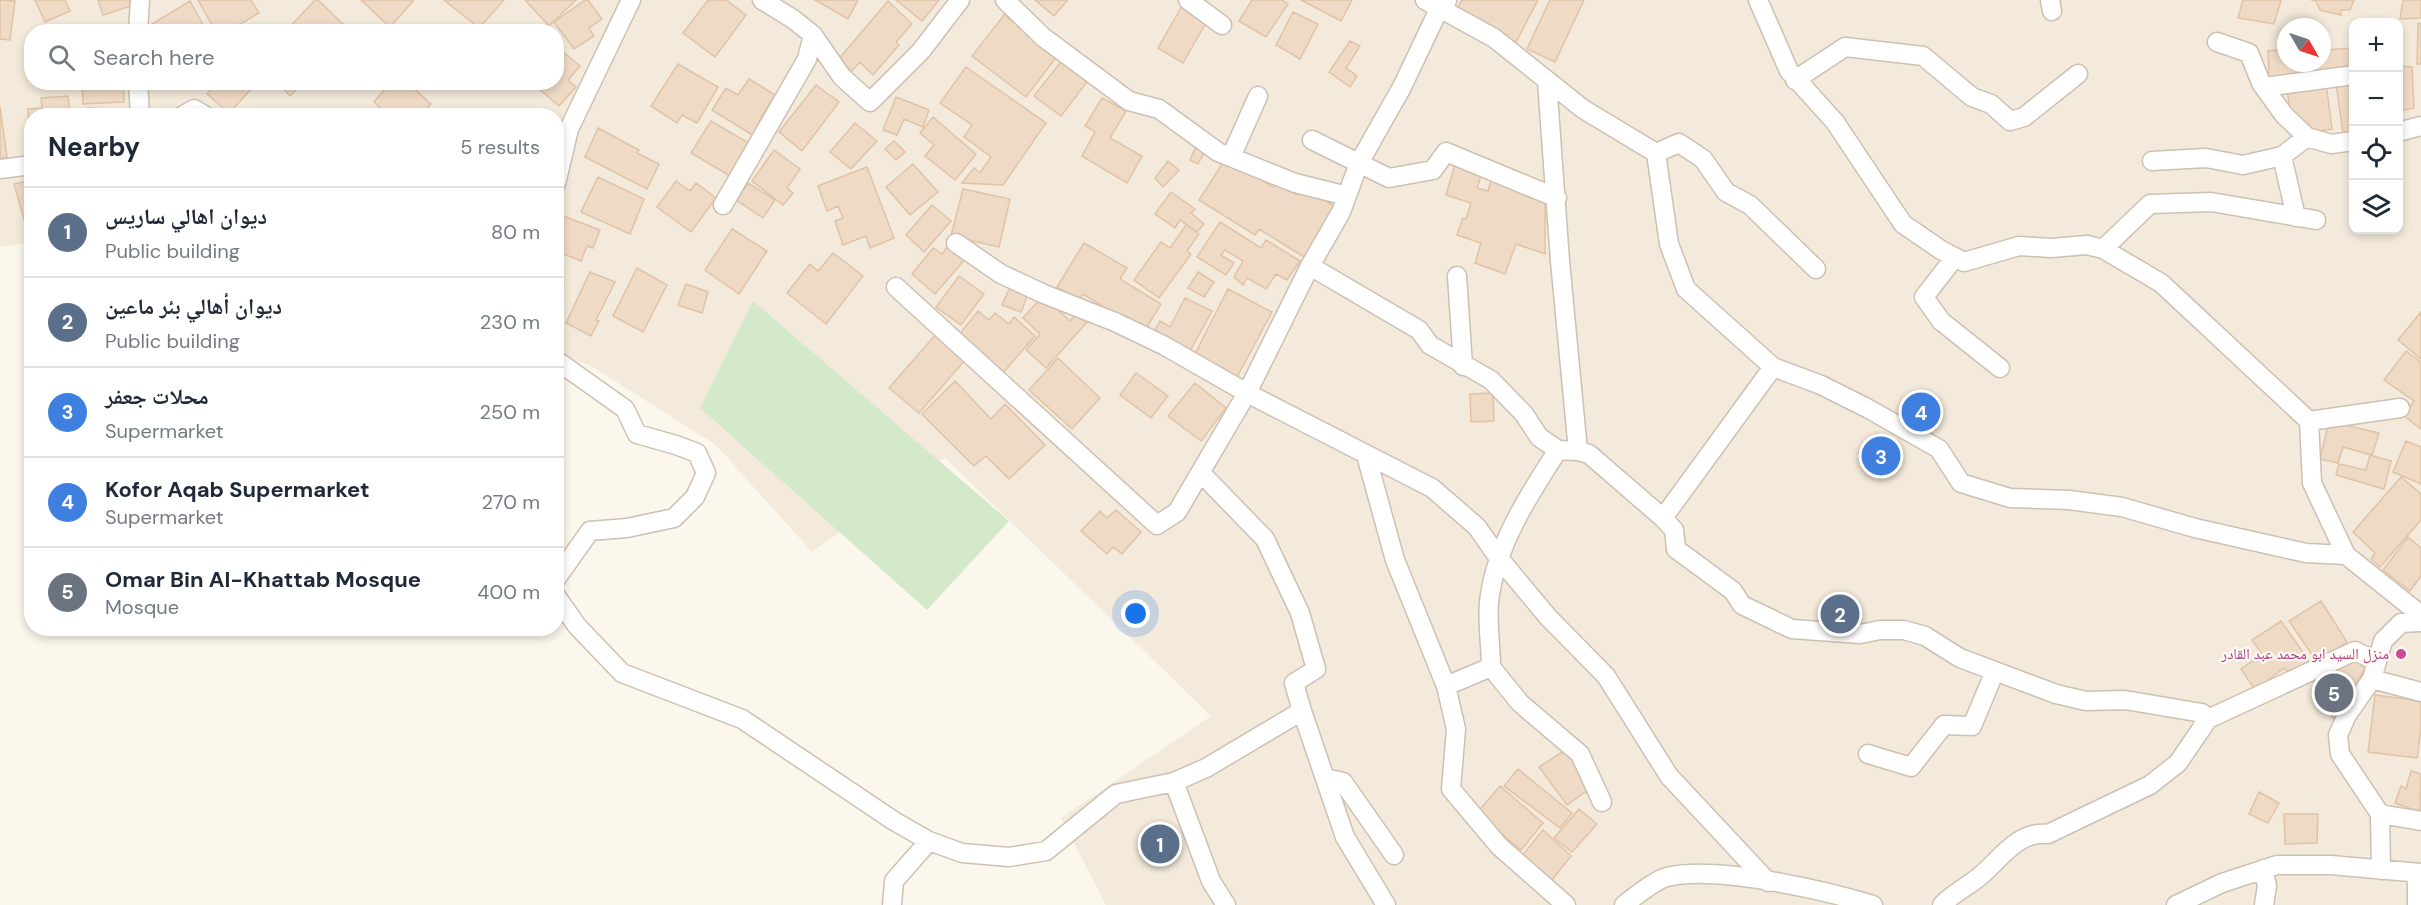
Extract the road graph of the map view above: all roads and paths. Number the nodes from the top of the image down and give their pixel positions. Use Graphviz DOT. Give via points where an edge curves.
graph roads {
  1 [pos="140,0"];
  2 [pos="631,0"];
  3 [pos="762,0"];
  4 [pos="960,0"];
  5 [pos="1005,0"];
  6 [pos="1188,0"];
  7 [pos="1758,0"];
  8 [pos="1437,2"];
  9 [pos="138,24"];
  10 [pos="1222,25"];
  11 [pos="813,35"];
  12 [pos="2217,42"];
  13 [pos="2078,74"];
  14 [pos="2349,76"];
  15 [pos="1795,80"];
  16 [pos="1547,81"];
  17 [pos="2264,87"];
  18 [pos="138,90"];
  19 [pos="1258,96"];
  20 [pos="140,108"];
  21 [pos="2421,126"];
  22 [pos="2403,131"];
  23 [pos="2307,137"];
  24 [pos="1312,140"];
  25 [pos="2349,142"];
  26 [pos="564,150"];
  27 [pos="1656,153"];
  28 [pos="2282,156"];
  29 [pos="1231,157"];
  30 [pos="2152,161"];
  31 [pos="1359,163"];
  32 [pos="24,166"];
  33 [pos="0,169"];
  34 [pos="1347,196"];
  35 [pos="1557,198"];
  36 [pos="723,205"];
  37 [pos="2296,216"];
  38 [pos="2316,220"];
  39 [pos="956,243"];
  40 [pos="2103,249"];
  41 [pos="1955,257"];
  42 [pos="1310,266"];
  43 [pos="1816,269"];
  44 [pos="1458,276"];
  45 [pos="896,287"];
  46 [pos="564,366"];
  47 [pos="1464,366"];
  48 [pos="1773,367"];
  49 [pos="2000,368"];
  50 [pos="1247,393"];
  51 [pos="2400,408"];
  52 [pos="2309,420"];
  53 [pos="1558,450"];
  54 [pos="1578,451"];
  55 [pos="1366,456"];
  56 [pos="1201,473"];
  57 [pos="1663,518"];
  58 [pos="2346,555"];
  59 [pos="1498,557"];
  60 [pos="564,568"];
  61 [pos="564,607"];
  62 [pos="2421,615"];
  63 [pos="2421,622"];
  64 [pos="1491,667"];
  65 [pos="2374,670"];
  66 [pos="1995,671"];
  67 [pos="1446,687"];
  68 [pos="2421,692"];
  69 [pos="1302,711"];
  70 [pos="2208,719"];
  71 [pos="1868,754"];
  72 [pos="1325,778"];
  73 [pos="1174,782"];
  74 [pos="1602,802"];
  75 [pos="2380,814"];
  76 [pos="2421,821"];
  77 [pos="929,841"];
  78 [pos="1394,855"];
  79 [pos="2263,869"];
  80 [pos="2380,870"];
  81 [pos="2419,873"];
  82 [pos="1767,882"];
  83 [pos="892,905"];
  84 [pos="1226,905"];
  85 [pos="1386,905"];
  86 [pos="1566,905"];
  87 [pos="1624,905"];
  88 [pos="1873,905"];
  89 [pos="1942,905"];
  90 [pos="2176,905"];
  91 [pos="2264,905"];
  92 [pos="2417,905"];
  1 -- 9 [label="street"];
  2 -- 26 [label="street" via="569,129"];
  3 -- 11 [label="street"];
  4 -- 11 [label="street" via="921,51 870,102 842,77"];
  5 -- 29 [label="street" via="1043,37 1129,101 1159,109 1218,152"];
  6 -- 10 [label="street"];
  7 -- 15 [label="street"];
  8 -- 16 [label="street" via="1494,38"];
  8 -- 31 [label="street" via="1402,87"];
  11 -- 36 [label="street" via="807,59"];
  12 -- 17 [label="street" via="2249,53"];
  13 -- 15 [label="street" via="2024,117 2010,121 1991,104 1972,97 1923,56 1845,47"];
  14 -- 17 [label="street"];
  15 -- 41 [label="street" via="1835,122 1903,224"];
  16 -- 27 [label="street" via="1583,109"];
  16 -- 35 [label="street"];
  17 -- 23 [label="street" via="2284,115"];
  18 -- 20 [label="street"];
  19 -- 29 [label="street"];
  21 -- 22 [label="street"];
  23 -- 25 [label="street" via="2331,144"];
  23 -- 28 [label="street"];
  24 -- 31 [label="street"];
  27 -- 43 [label="street" via="1679,143 1703,159 1726,192 1750,205"];
  27 -- 48 [label="street" via="1669,244 1686,289"];
  28 -- 30 [label="street" via="2242,165 2206,158"];
  28 -- 37 [label="street"];
  29 -- 34 [label="street" via="1295,183"];
  31 -- 34 [label="street"];
  31 -- 35 [label="street" via="1389,178 1433,170 1446,152"];
  32 -- 33 [label="street"];
  34 -- 42 [label="street"];
  35 -- 54 [label="street"];
  37 -- 38 [label="street"];
  37 -- 40 [label="street" via="2211,202 2150,204"];
  39 -- 50 [label="street" via="1001,274 1163,345"];
  40 -- 41 [label="street" via="2087,245 2019,246 1964,262"];
  40 -- 52 [label="street" via="2161,283"];
  41 -- 49 [label="street" via="1924,297 1941,321"];
  42 -- 47 [label="street" via="1419,330 1430,345"];
  42 -- 50 [label="street"];
  44 -- 47 [label="street"];
  45 -- 56 [label="street" via="1158,525 1177,512"];
  46 -- 60 [label="street" via="625,409 637,434 697,453 706,473 695,497 674,518 590,531"];
  47 -- 53 [label="street" via="1491,380 1524,414 1539,437"];
  48 -- 57 [label="street"];
  48 -- 58 [label="street" via="1840,394 1939,449 1961,483 2010,498 2122,507 2295,550"];
  50 -- 55 [label="street"];
  50 -- 56 [label="street"];
  51 -- 52 [label="street"];
  52 -- 58 [label="street" via="2312,483"];
  53 -- 54 [label="street"];
  53 -- 59 [label="street"];
  54 -- 57 [label="street" via="1589,454"];
  55 -- 59 [label="street" via="1432,488 1477,527"];
  55 -- 67 [label="street" via="1395,560"];
  56 -- 69 [label="street" via="1265,539 1300,613 1316,669 1294,683"];
  57 -- 66 [label="street" via="1674,530 1676,549 1733,591 1742,605 1792,629 1860,634 1904,630"];
  58 -- 62 [label="street"];
  59 -- 64 [label="street" via="1489,603"];
  59 -- 82 [label="street" via="1548,617 1606,676 1669,776"];
  61 -- 77 [label="street" via="622,673 742,719"];
  63 -- 65 [label="street" via="2401,623 2383,641"];
  64 -- 67 [label="street"];
  64 -- 74 [label="street" via="1520,704 1580,754"];
  65 -- 68 [label="street"];
  65 -- 70 [label="street" via="2355,651"];
  65 -- 75 [label="street" via="2338,735 2340,754"];
  66 -- 70 [label="street" via="2086,701 2125,700 2202,713"];
  66 -- 71 [label="street" via="1972,726 1944,725 1911,767"];
  67 -- 86 [label="street" via="1456,729 1450,789 1499,846"];
  69 -- 72 [label="street"];
  69 -- 73 [label="street" via="1206,768"];
  70 -- 89 [label="street" via="2178,763 2150,785 2048,834 2036,832 2003,853 1982,876"];
  72 -- 78 [label="street" via="1342,782"];
  72 -- 85 [label="street" via="1345,837"];
  73 -- 77 [label="street" via="1116,794 1046,851 1009,857 962,853"];
  73 -- 84 [label="street" via="1211,881"];
  75 -- 76 [label="street"];
  75 -- 80 [label="street"];
  77 -- 83 [label="street" via="894,881"];
  79 -- 80 [label="street" via="2277,865 2331,865"];
  79 -- 90 [label="street"];
  79 -- 91 [label="street"];
  80 -- 81 [label="street"];
  81 -- 92 [label="street"];
  82 -- 87 [label="street" via="1715,874 1665,878"];
  82 -- 88 [label="street"];
}
